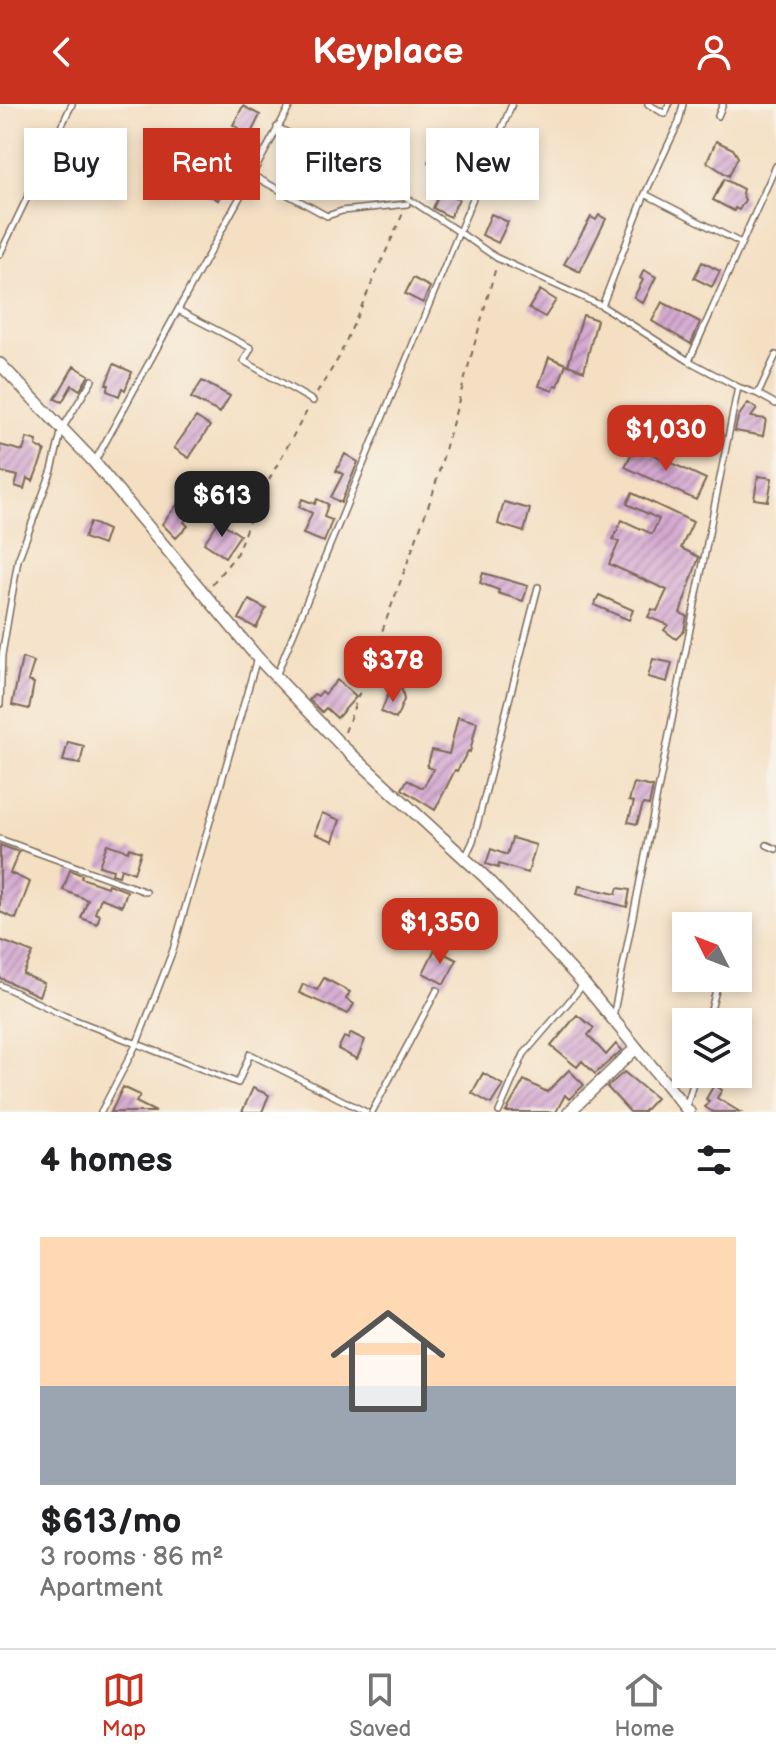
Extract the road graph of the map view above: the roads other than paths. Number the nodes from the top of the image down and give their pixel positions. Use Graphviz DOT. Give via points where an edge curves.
graph roads {
  1 [pos="72,104"];
  2 [pos="291,104"];
  3 [pos="512,104"];
  4 [pos="648,104"];
  5 [pos="669,104"];
  6 [pos="683,104"];
  7 [pos="723,104"];
  8 [pos="718,116"];
  9 [pos="277,127"];
  10 [pos="260,157"];
  11 [pos="776,166"];
  12 [pos="260,179"];
  13 [pos="645,194"];
  14 [pos="236,200"];
  15 [pos="407,204"];
  16 [pos="459,232"];
  17 [pos="741,243"];
  18 [pos="0,254"];
  19 [pos="602,306"];
  20 [pos="178,310"];
  21 [pos="776,355"];
  22 [pos="689,361"];
  23 [pos="0,364"];
  24 [pos="92,380"];
  25 [pos="738,387"];
  26 [pos="758,394"];
  27 [pos="313,401"];
  28 [pos="776,404"];
  29 [pos="62,429"];
  30 [pos="94,462"];
  31 [pos="538,587"];
  32 [pos="1,654"];
  33 [pos="257,657"];
  34 [pos="276,676"];
  35 [pos="0,704"];
  36 [pos="0,839"];
  37 [pos="767,845"];
  38 [pos="776,849"];
  39 [pos="465,859"];
  40 [pos="146,892"];
  41 [pos="584,984"];
  42 [pos="0,985"];
  43 [pos="437,990"];
  44 [pos="613,1018"];
  45 [pos="137,1043"];
  46 [pos="636,1048"];
  47 [pos="692,1088"];
  48 [pos="687,1110"];
  49 [pos="101,1112"];
  50 [pos="366,1112"];
  51 [pos="372,1112"];
  52 [pos="499,1112"];
  53 [pos="569,1112"];
  1 -- 18 [label="lane"];
  2 -- 9 [label="lane"];
  3 -- 16 [label="lane"];
  4 -- 5 [label="lane" via="665,114"];
  6 -- 13 [label="lane"];
  7 -- 8 [label="lane"];
  9 -- 10 [label="lane"];
  9 -- 16 [label="lane"];
  11 -- 17 [label="lane"];
  12 -- 15 [label="lane" via="327,216"];
  13 -- 17 [label="lane"];
  13 -- 19 [label="lane"];
  14 -- 20 [label="lane"];
  16 -- 19 [label="lane" via="497,258"];
  16 -- 34 [label="lane"];
  17 -- 22 [label="lane"];
  19 -- 22 [label="lane"];
  20 -- 27 [label="lane" via="251,348 244,361"];
  20 -- 30 [label="lane"];
  21 -- 26 [label="lane"];
  22 -- 25 [label="lane"];
  23 -- 29 [label="street"];
  24 -- 29 [label="lane"];
  25 -- 26 [label="lane"];
  25 -- 44 [label="lane"];
  26 -- 28 [label="lane"];
  29 -- 30 [label="street"];
  29 -- 32 [label="lane" via="18,560"];
  30 -- 33 [label="street"];
  31 -- 39 [label="lane"];
  32 -- 35 [label="lane"];
  33 -- 34 [label="street"];
  33 -- 45 [label="lane" via="173,950"];
  34 -- 39 [label="street" via="340,744"];
  36 -- 40 [label="lane"];
  37 -- 38 [label="lane"];
  39 -- 41 [label="street"];
  41 -- 44 [label="street"];
  41 -- 52 [label="lane" via="524,1054"];
  42 -- 45 [label="lane"];
  43 -- 51 [label="lane"];
  44 -- 46 [label="street"];
  45 -- 49 [label="lane"];
  45 -- 50 [label="lane" via="238,1083 250,1054"];
  46 -- 48 [label="street"];
  46 -- 53 [label="street"];
  47 -- 48 [label="lane"];
}
